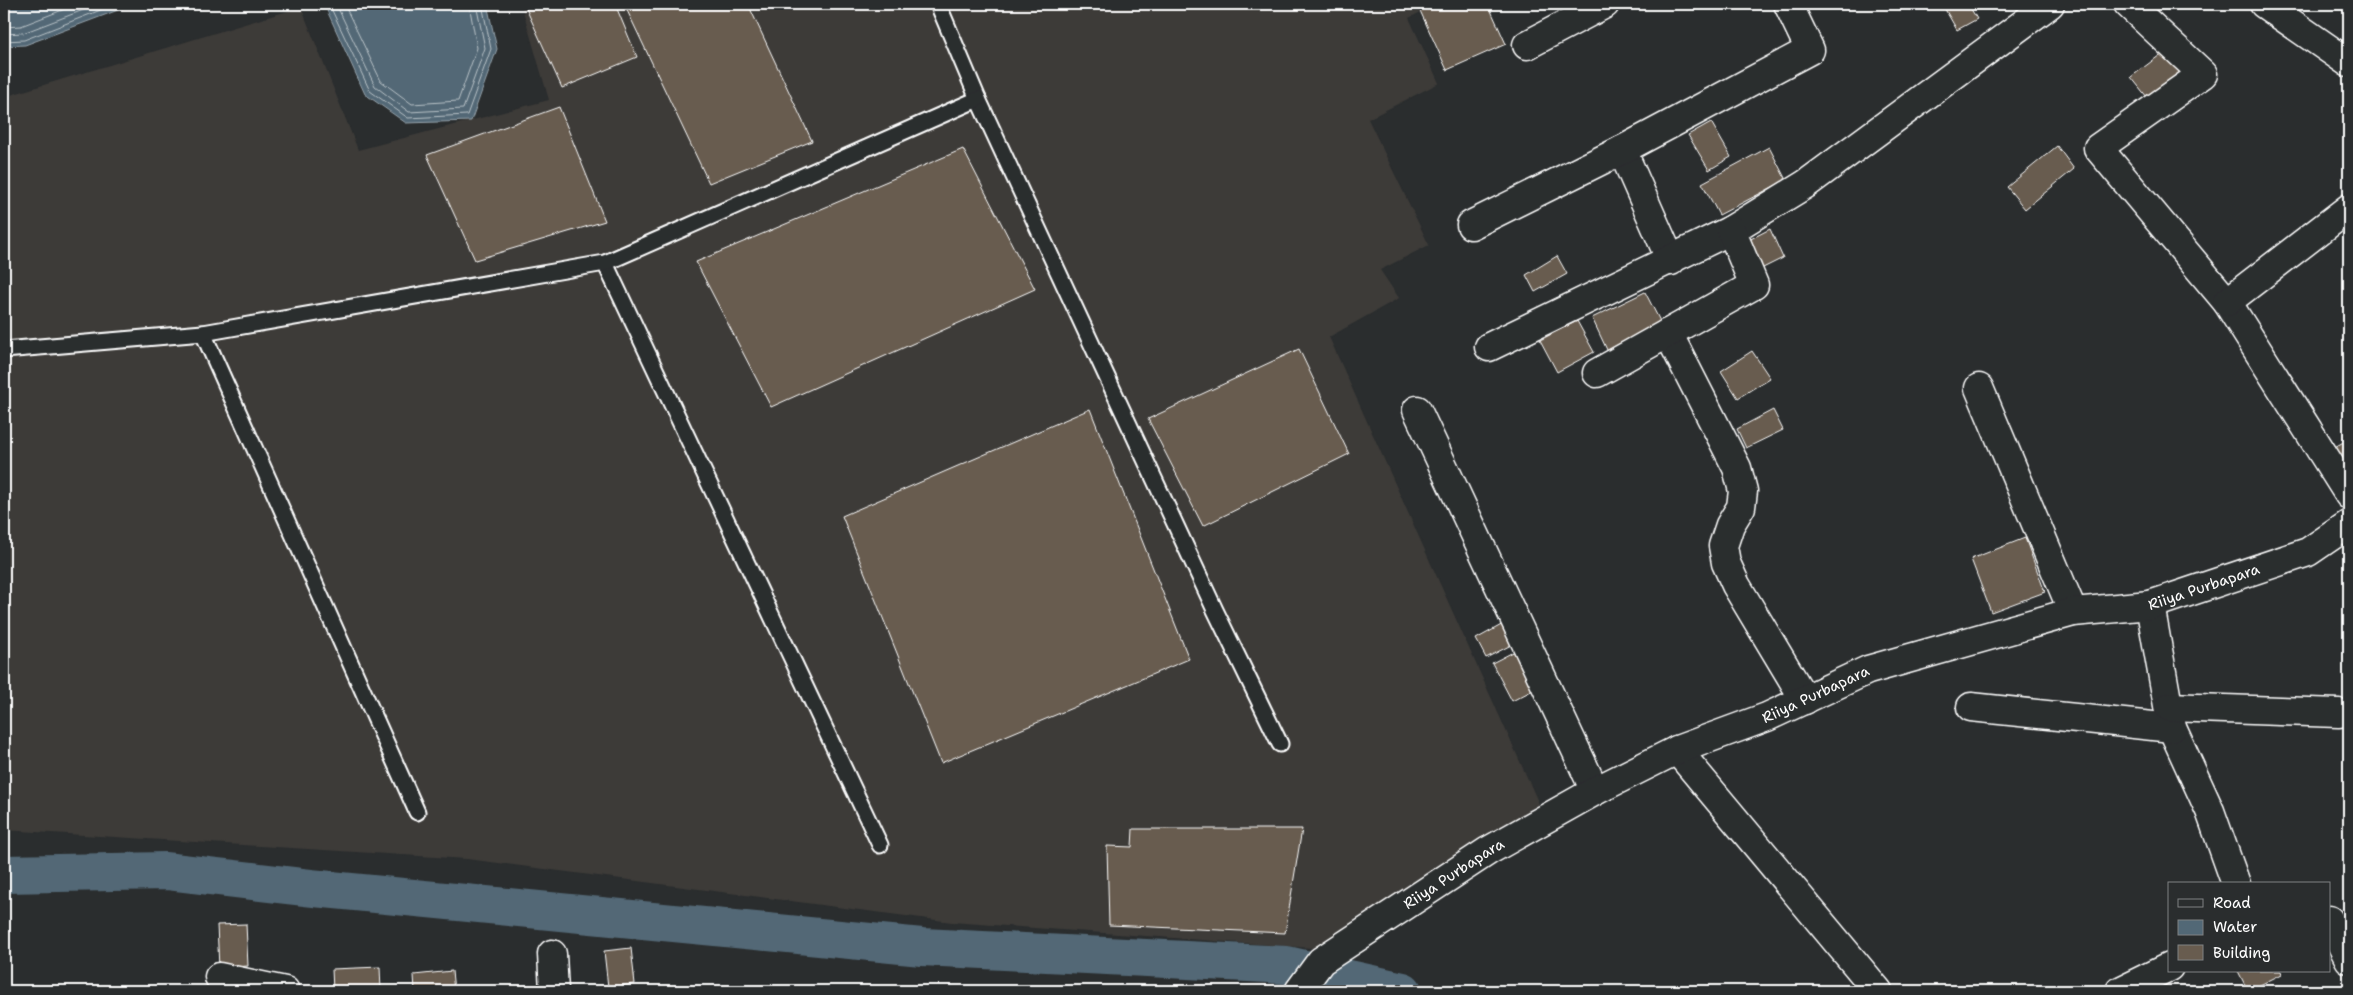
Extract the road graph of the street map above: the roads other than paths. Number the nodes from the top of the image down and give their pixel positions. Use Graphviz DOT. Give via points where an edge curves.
graph roads {
  1 [pos="938,4"];
  2 [pos="1605,4"];
  3 [pos="1788,4"];
  4 [pos="2050,4"];
  5 [pos="2128,4"];
  6 [pos="2264,4"];
  7 [pos="1528,45"];
  8 [pos="2349,63"];
  9 [pos="978,99"];
  10 [pos="1622,150"];
  11 [pos="2349,208"];
  12 [pos="1470,225"];
  13 [pos="1731,230"];
  14 [pos="1671,261"];
  15 [pos="605,263"];
  16 [pos="2227,302"];
  17 [pos="203,333"];
  18 [pos="1668,333"];
  19 [pos="1490,347"];
  20 [pos="4,350"];
  21 [pos="1597,372"];
  22 [pos="1979,388"];
  23 [pos="1416,410"];
  24 [pos="2349,495"];
  25 [pos="2349,524"];
  26 [pos="2150,605"];
  27 [pos="2073,612"];
  28 [pos="1805,700"];
  29 [pos="1971,707"];
  30 [pos="2339,713"];
  31 [pos="2171,718"];
  32 [pos="1280,744"];
  33 [pos="1677,750"];
  34 [pos="1596,791"];
  35 [pos="417,812"];
  36 [pos="880,845"];
  37 [pos="2235,882"];
  38 [pos="2330,922"];
  39 [pos="552,954"];
  40 [pos="2349,959"];
  41 [pos="2168,967"];
  42 [pos="219,977"];
  43 [pos="285,991"];
  44 [pos="554,991"];
  45 [pos="1298,991"];
  46 [pos="1878,991"];
  47 [pos="2120,991"];
  1 -- 9 [label="lane"];
  2 -- 7 [label="street"];
  3 -- 10 [label="street" via="1810,50"];
  4 -- 13 [label="street" via="1806,184"];
  5 -- 16 [label="street" via="2203,74 2098,148"];
  6 -- 8 [label="street"];
  9 -- 15 [label="lane"];
  9 -- 32 [label="lane" via="1214,610"];
  10 -- 12 [label="street"];
  10 -- 14 [label="street"];
  11 -- 16 [label="street"];
  13 -- 14 [label="street"];
  13 -- 18 [label="street" via="1754,285"];
  14 -- 19 [label="street"];
  15 -- 17 [label="lane"];
  15 -- 36 [label="lane"];
  16 -- 24 [label="street"];
  17 -- 20 [label="lane"];
  17 -- 35 [label="lane"];
  18 -- 21 [label="street"];
  18 -- 28 [label="street" via="1737,468 1742,499 1723,546 1726,563"];
  22 -- 27 [label="street"];
  23 -- 34 [label="street"];
  25 -- 26 [label="street, Riiya Purbapara" via="2308,552"];
  26 -- 27 [label="street, Riiya Purbapara"];
  26 -- 31 [label="street"];
  27 -- 28 [label="street, Riiya Purbapara" via="1868,670"];
  28 -- 33 [label="street, Riiya Purbapara"];
  29 -- 31 [label="street"];
  30 -- 31 [label="street"];
  31 -- 37 [label="street"];
  33 -- 34 [label="street, Riiya Purbapara"];
  33 -- 46 [label="street"];
  34 -- 45 [label="street, Riiya Purbapara" via="1488,851 1321,961"];
  38 -- 40 [label="street"];
  39 -- 44 [label="street"];
  41 -- 47 [label="street"];
  42 -- 43 [label="street"];
}
